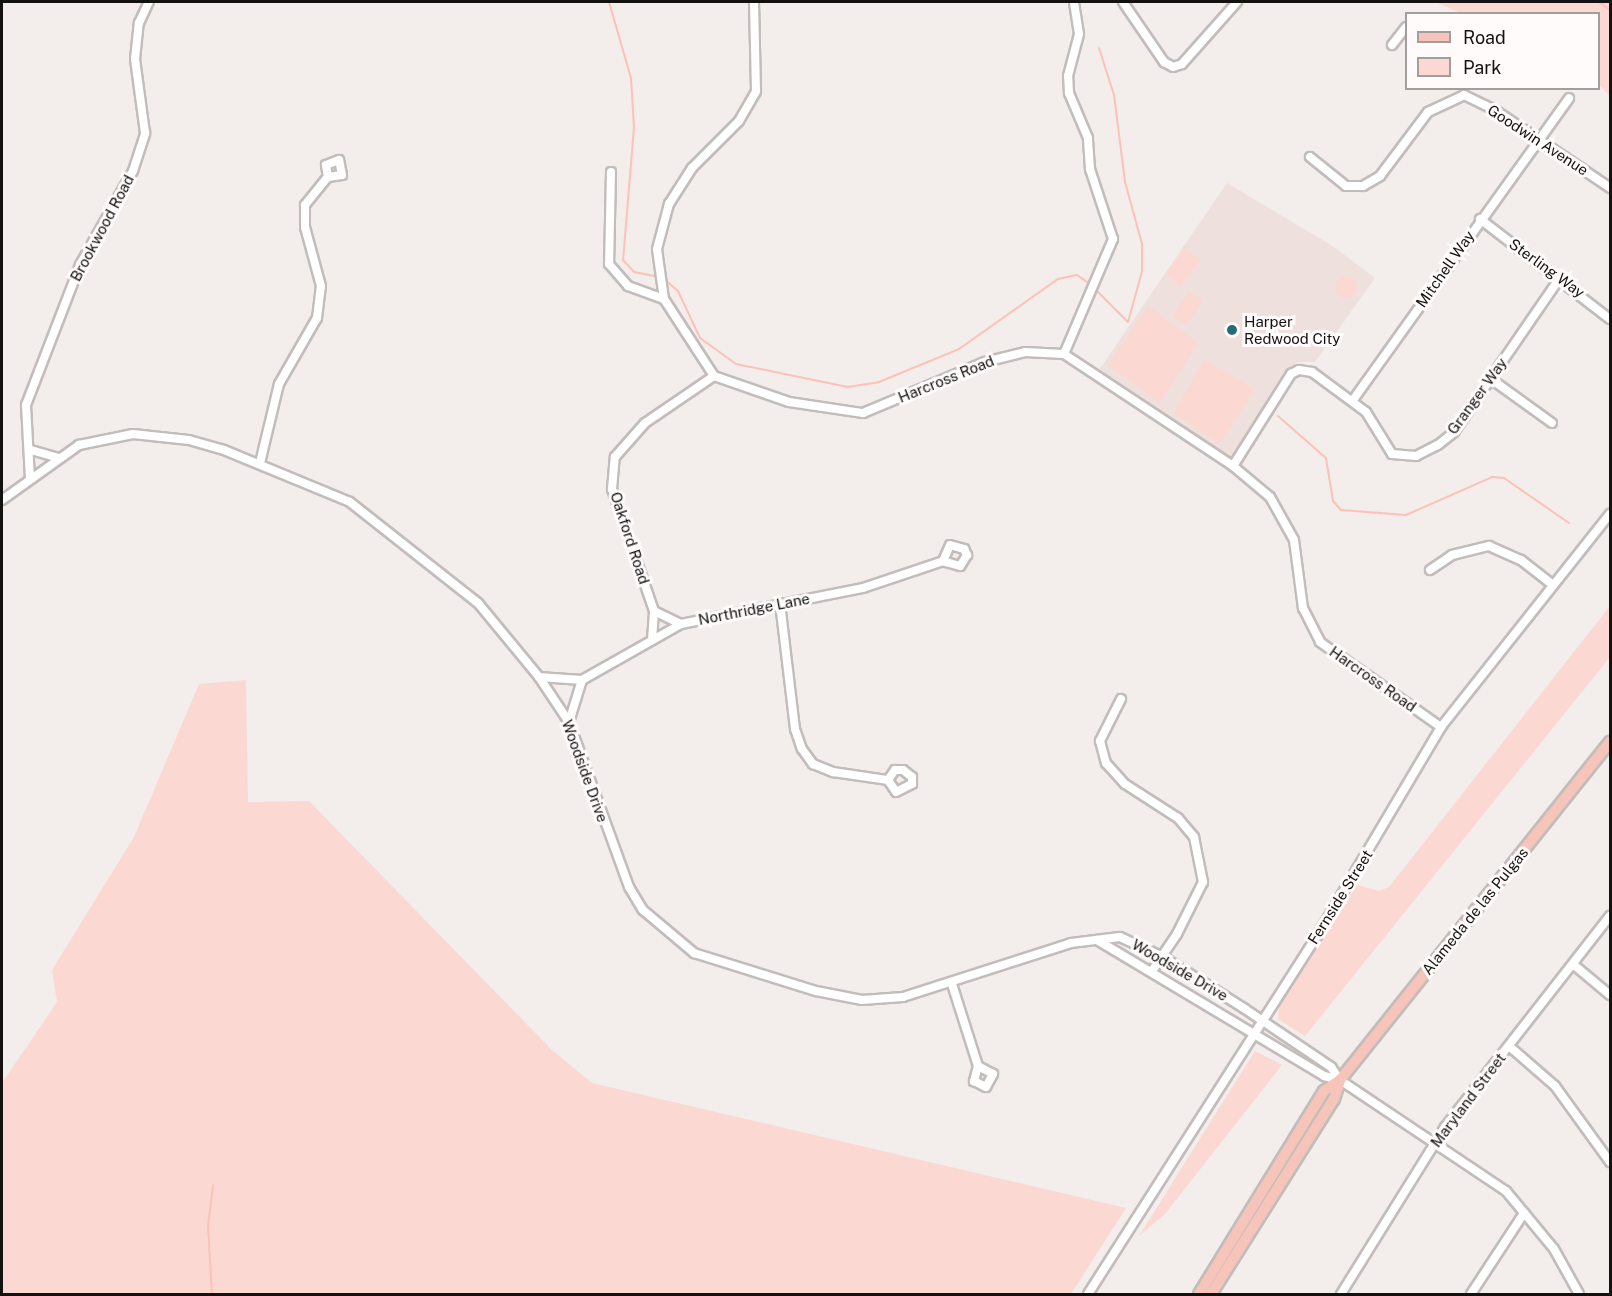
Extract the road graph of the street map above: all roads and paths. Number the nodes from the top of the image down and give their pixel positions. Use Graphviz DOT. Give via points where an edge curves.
graph roads {
  1 [pos="149,2"];
  2 [pos="754,2"];
  3 [pos="1074,2"];
  4 [pos="1123,2"];
  5 [pos="1237,2"];
  6 [pos="1405,29"];
  7 [pos="1392,45"];
  8 [pos="1464,92"];
  9 [pos="1569,98"];
  10 [pos="1538,139"];
  11 [pos="1310,157"];
  12 [pos="611,172"];
  13 [pos="328,177"];
  14 [pos="1611,188"];
  15 [pos="1480,219"];
  16 [pos="1560,278"];
  17 [pos="664,299"];
  18 [pos="1611,319"];
  19 [pos="1064,354"];
  20 [pos="714,376"];
  21 [pos="1491,379"];
  22 [pos="1353,400"];
  23 [pos="1552,423"];
  24 [pos="30,450"];
  25 [pos="59,458"];
  26 [pos="260,464"];
  27 [pos="1233,466"];
  28 [pos="30,479"];
  29 [pos="2,500"];
  30 [pos="1611,514"];
  31 [pos="943,561"];
  32 [pos="1430,570"];
  33 [pos="1553,585"];
  34 [pos="780,603"];
  35 [pos="654,611"];
  36 [pos="681,624"];
  37 [pos="652,640"];
  38 [pos="539,677"];
  39 [pos="582,680"];
  40 [pos="1121,699"];
  41 [pos="569,722"];
  42 [pos="1441,727"];
  43 [pos="1611,742"];
  44 [pos="888,780"];
  45 [pos="1611,916"];
  46 [pos="1095,939"];
  47 [pos="1163,957"];
  48 [pos="1574,965"];
  49 [pos="1152,971"];
  50 [pos="952,984"];
  51 [pos="1611,994"];
  52 [pos="1259,1021"];
  53 [pos="1252,1032"];
  54 [pos="1509,1046"];
  55 [pos="978,1066"];
  56 [pos="1340,1080"];
  57 [pos="1436,1140"];
  58 [pos="1611,1162"];
  59 [pos="1524,1213"];
  60 [pos="1088,1294"];
  61 [pos="1199,1294"];
  62 [pos="1211,1294"];
  63 [pos="1341,1294"];
  64 [pos="1471,1294"];
  65 [pos="1580,1294"];
  1 -- 24 [label="street, Brookwood Road" via="139,23 135,59 145,133 133,171 80,265 47,345 26,405 25,431"];
  2 -- 17 [label="street" via="756,92 740,120 692,168 669,204 657,249"];
  3 -- 19 [label="street" via="1079,34 1068,76 1070,93 1088,138 1090,169 1113,239"];
  4 -- 5 [label="street" via="1164,62 1173,67 1182,64"];
  6 -- 7 [label="street"];
  8 -- 10 [label="street, Goodwin Avenue"];
  8 -- 11 [label="street" via="1428,112 1380,176 1363,186 1346,186"];
  9 -- 10 [label="street, Mitchell Way"];
  10 -- 14 [label="street, Goodwin Avenue"];
  10 -- 15 [label="street, Mitchell Way"];
  12 -- 17 [label="street" via="609,264 628,286"];
  13 -- 26 [label="street" via="305,205 305,227 321,286 317,318 279,384"];
  15 -- 16 [label="street, Sterling Way"];
  15 -- 22 [label="street, Mitchell Way"];
  16 -- 18 [label="street, Sterling Way"];
  16 -- 21 [label="street, Granger Way"];
  17 -- 20 [label="street"];
  19 -- 20 [label="street, Harcross Road" via="1024,352 985,362 863,413 789,402"];
  19 -- 27 [label="street, Harcross Road"];
  20 -- 35 [label="street, Oakford Road" via="645,423 615,457 612,489"];
  21 -- 22 [label="street, Granger Way" via="1454,432 1416,456 1392,454 1366,412"];
  21 -- 23 [label="street"];
  22 -- 27 [label="street, Granger Way" via="1311,372 1291,374"];
  24 -- 25 [label="street"];
  24 -- 28 [label="street, Brookwood Road"];
  25 -- 26 [label="street, Woodside Drive" via="100,439 133,434 189,440"];
  25 -- 28 [label="street, Woodside Drive"];
  26 -- 38 [label="street, Woodside Drive" via="330,491 381,525 478,603"];
  27 -- 42 [label="street, Harcross Road" via="1270,497 1294,540 1303,608 1320,642"];
  28 -- 29 [label="street, Woodside Drive"];
  30 -- 33 [label="street, Fernside Street"];
  31 -- 34 [label="street, Northridge Lane" via="863,588"];
  32 -- 33 [label="street" via="1452,555 1489,546 1521,560"];
  33 -- 42 [label="street, Fernside Street"];
  34 -- 36 [label="street, Northridge Lane"];
  34 -- 44 [label="street" via="795,729 802,749 813,764 833,772"];
  35 -- 36 [label="street"];
  35 -- 37 [label="street, Oakford Road"];
  36 -- 37 [label="street, Northridge Lane"];
  37 -- 39 [label="street, Northridge Lane"];
  38 -- 39 [label="street"];
  38 -- 41 [label="street, Woodside Drive"];
  39 -- 41 [label="street"];
  40 -- 47 [label="street" via="1100,741 1106,763 1125,784 1178,818 1194,837 1199,854 1203,882"];
  41 -- 50 [label="street, Woodside Drive" via="629,887 643,910 694,953 839,998 903,997"];
  42 -- 52 [label="street, Fernside Street" via="1317,936"];
  43 -- 56 [label="main road, Alameda de las Pulgas"];
  45 -- 48 [label="street, Maryland Street"];
  46 -- 47 [label="street, Woodside Drive" via="1120,937"];
  46 -- 49 [label="street, Woodside Drive"];
  46 -- 50 [label="street, Woodside Drive" via="1044,950"];
  47 -- 49 [label="street"];
  47 -- 52 [label="street, Woodside Drive"];
  48 -- 51 [label="street"];
  48 -- 54 [label="street, Maryland Street"];
  49 -- 53 [label="street, Woodside Drive"];
  50 -- 55 [label="street"];
  52 -- 53 [label="street, Fernside Street"];
  52 -- 56 [label="street, Woodside Drive" via="1331,1067"];
  53 -- 56 [label="street, Woodside Drive" via="1324,1076"];
  53 -- 60 [label="street, Fernside Street"];
  54 -- 57 [label="street, Maryland Street"];
  54 -- 58 [label="street" via="1555,1086"];
  56 -- 57 [label="street"];
  56 -- 61 [label="main road, Alameda de las Pulgas" via="1324,1091"];
  56 -- 62 [label="main road, Alameda de las Pulgas" via="1334,1099"];
  57 -- 59 [label="street" via="1506,1191"];
  57 -- 63 [label="street, Maryland Street"];
  59 -- 64 [label="street"];
  59 -- 65 [label="street" via="1554,1249"];
}
